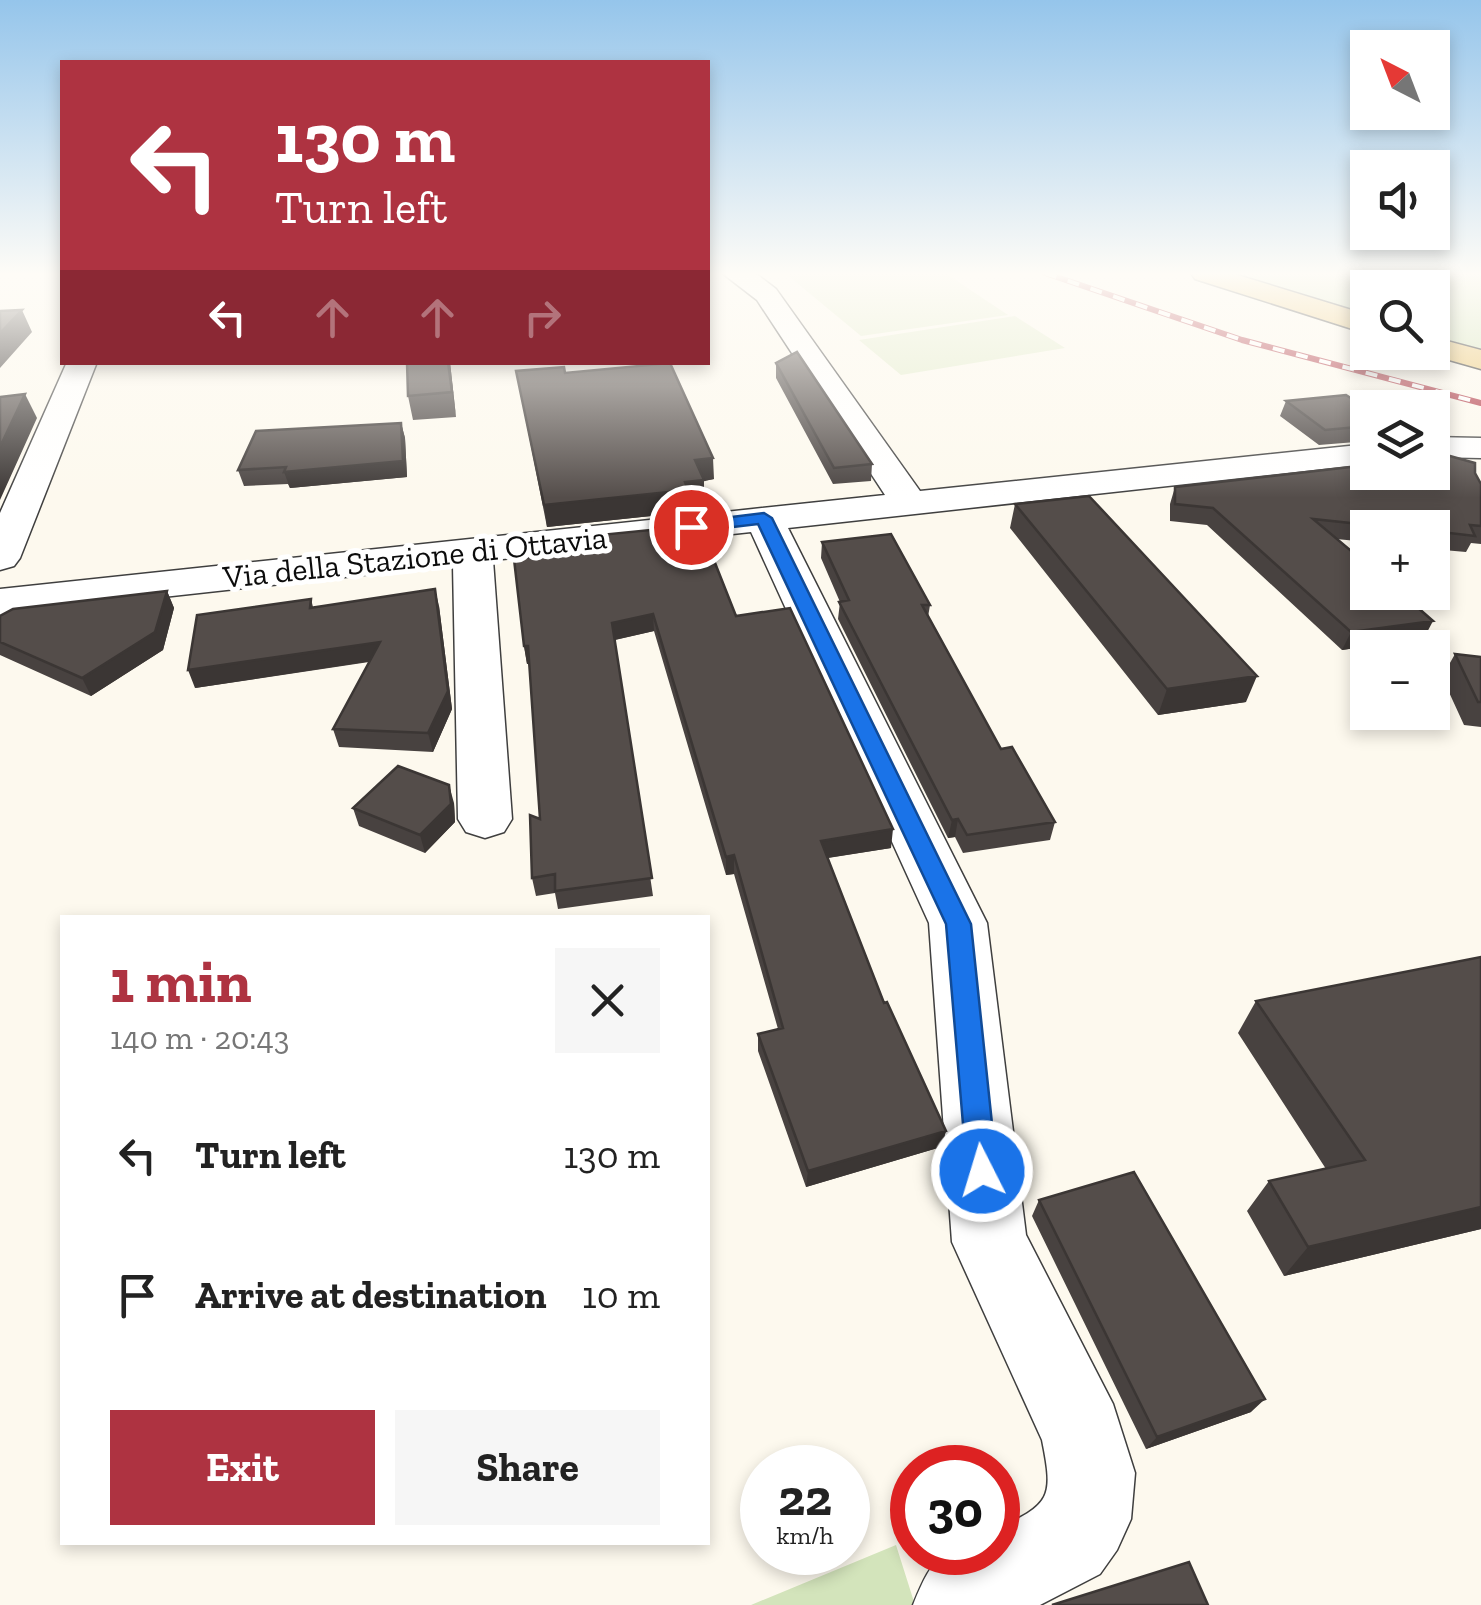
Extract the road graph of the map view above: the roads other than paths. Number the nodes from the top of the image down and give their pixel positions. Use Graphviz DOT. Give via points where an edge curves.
graph roads {
  1 [pos="803,348"];
  2 [pos="1450,351"];
  3 [pos="1481,360"];
  4 [pos="81,365"];
  5 [pos="1450,449"];
  6 [pos="1479,451"];
  7 [pos="1350,456"];
  8 [pos="909,503"];
  9 [pos="764,518"];
  10 [pos="473,552"];
  11 [pos="0,558"];
  12 [pos="0,602"];
  13 [pos="485,819"];
  14 [pos="960,1605"];
  1 -- 8 [label="street"];
  2 -- 3 [label="main road"];
  4 -- 11 [label="street"];
  5 -- 6 [label="street"];
  7 -- 8 [label="street, Via della Stazione di Ottavia"];
  8 -- 9 [label="street, Via della Stazione di Ottavia"];
  9 -- 10 [label="street, Via della Stazione di Ottavia"];
  9 -- 14 [label="street" via="958,924 989,1242 1083,1434 1092,1473 1086,1518 1068,1542 973,1590"];
  10 -- 12 [label="street, Via della Stazione di Ottavia"];
  10 -- 13 [label="street"];
}
